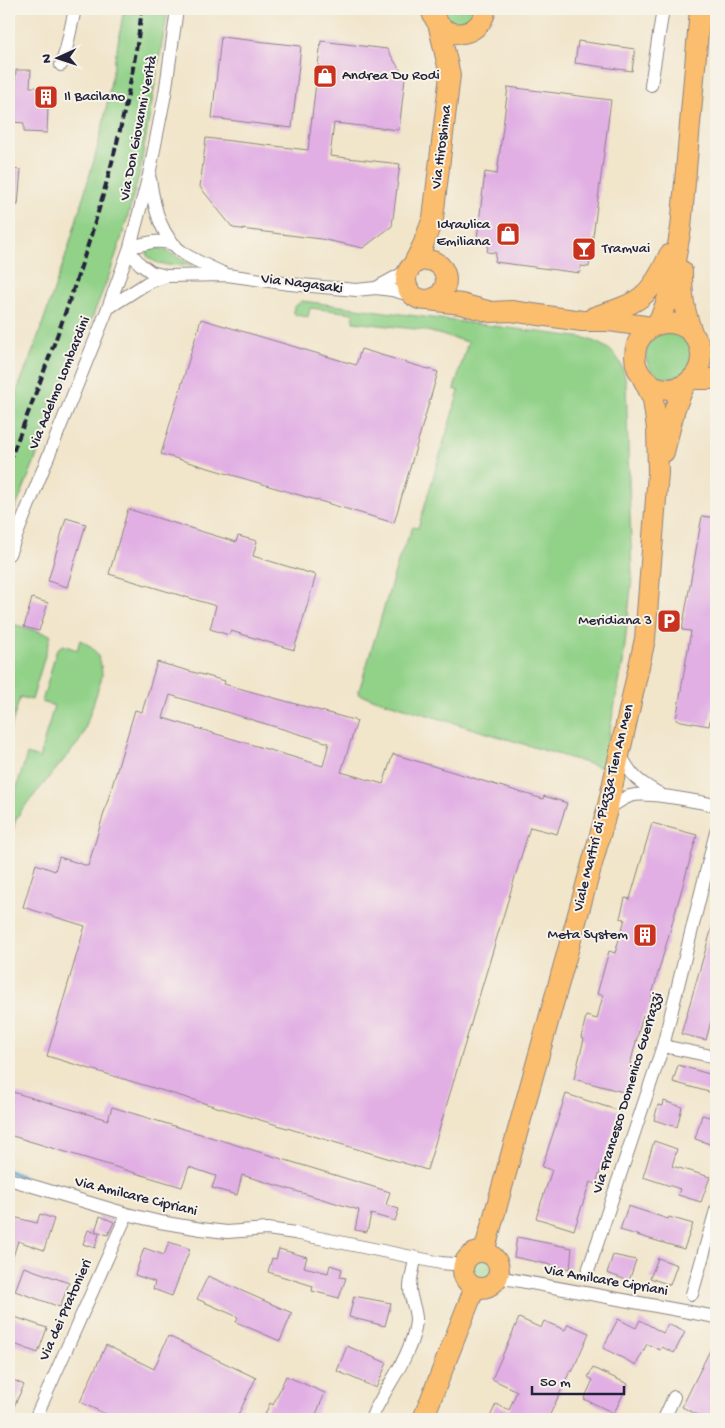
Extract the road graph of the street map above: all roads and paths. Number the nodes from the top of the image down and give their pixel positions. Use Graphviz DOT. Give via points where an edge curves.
graph roads {
  1 [pos="75,9"];
  2 [pos="177,9"];
  3 [pos="430,9"];
  4 [pos="663,9"];
  5 [pos="700,9"];
  6 [pos="708,9"];
  7 [pos="716,10"];
  8 [pos="485,15"];
  9 [pos="440,27"];
  10 [pos="61,65"];
  11 [pos="450,75"];
  12 [pos="651,85"];
  13 [pos="149,175"];
  14 [pos="433,218"];
  15 [pos="681,228"];
  16 [pos="175,245"];
  17 [pos="129,250"];
  18 [pos="411,267"];
  19 [pos="442,269"];
  20 [pos="227,275"];
  21 [pos="166,276"];
  22 [pos="376,288"];
  23 [pos="422,298"];
  24 [pos="108,308"];
  25 [pos="511,311"];
  26 [pos="582,321"];
  27 [pos="654,326"];
  28 [pos="693,335"];
  29 [pos="701,354"];
  30 [pos="635,356"];
  31 [pos="716,367"];
  32 [pos="642,377"];
  33 [pos="716,379"];
  34 [pos="688,382"];
  35 [pos="658,473"];
  36 [pos="9,554"];
  37 [pos="620,754"];
  38 [pos="664,796"];
  39 [pos="716,805"];
  40 [pos="607,810"];
  41 [pos="716,832"];
  42 [pos="663,1046"];
  43 [pos="716,1057"];
  44 [pos="9,1179"];
  45 [pos="716,1210"];
  46 [pos="127,1214"];
  47 [pos="484,1252"];
  48 [pos="415,1258"];
  49 [pos="464,1265"];
  50 [pos="587,1274"];
  51 [pos="498,1277"];
  52 [pos="475,1287"];
  53 [pos="692,1294"];
  54 [pos="714,1317"];
  55 [pos="674,1398"];
  56 [pos="35,1419"];
  57 [pos="371,1419"];
  58 [pos="423,1419"];
  59 [pos="664,1419"];
  1 -- 10 [label="street"];
  2 -- 13 [label="street, Via Don Giovanni Verità"];
  3 -- 9 [label="main road, Via Hiroshima"];
  4 -- 12 [label="street"];
  5 -- 15 [label="main road"];
  6 -- 7 [label="main road"];
  8 -- 9 [label="main road, Via Hiroshima" via="466,33"];
  8 -- 11 [label="main road, Via Hiroshima" via="464,41"];
  9 -- 11 [label="main road, Via Hiroshima"];
  11 -- 14 [label="main road, Via Hiroshima"];
  13 -- 16 [label="street, Via Nagasaki" via="158,216"];
  13 -- 17 [label="street, Via Don Giovanni Verità"];
  14 -- 18 [label="main road, Via Hiroshima" via="424,245"];
  14 -- 19 [label="main road, Via Hiroshima"];
  15 -- 26 [label="main road" via="660,274 641,298 619,310"];
  15 -- 27 [label="main road" via="668,299"];
  15 -- 28 [label="main road" via="682,298"];
  16 -- 17 [label="street" via="159,242"];
  16 -- 20 [label="street, Via Nagasaki" via="187,255"];
  17 -- 21 [label="street, Via Nagasaki" via="151,272"];
  17 -- 24 [label="street, Via Adelmo Lombardini"];
  18 -- 19 [label="main road, Via Nagasaki" via="427,260 434,261"];
  18 -- 22 [label="street, Via Nagasaki"];
  18 -- 23 [label="main road" via="406,285"];
  19 -- 23 [label="main road" via="445,287 441,293"];
  19 -- 25 [label="main road, Via Nagasaki" via="468,294"];
  20 -- 21 [label="street, Via Nagasaki"];
  20 -- 22 [label="street, Via Nagasaki" via="356,290"];
  21 -- 24 [label="street, Via Nagasaki" via="147,283"];
  22 -- 23 [label="street, Via Nagasaki"];
  23 -- 25 [label="main road, Via Nagasaki" via="492,312"];
  24 -- 36 [label="street, Via Adelmo Lombardini"];
  25 -- 26 [label="main road, Via Nagasaki"];
  26 -- 27 [label="main road, Via Nagasaki"];
  26 -- 30 [label="main road, Via Nagasaki" via="619,335"];
  27 -- 28 [label="main road" via="673,323"];
  27 -- 30 [label="main road" via="642,336"];
  28 -- 29 [label="main road"];
  29 -- 31 [label="main road"];
  29 -- 34 [label="main road, Viale Martiri di Piazza Tien An Men" via="699,367"];
  30 -- 32 [label="main road, Viale Martiri di Piazza Tien An Men"];
  32 -- 34 [label="main road" via="667,389"];
  32 -- 35 [label="main road, Viale Martiri di Piazza Tien An Men" via="652,398 657,429"];
  33 -- 34 [label="main road"];
  34 -- 35 [label="main road, Viale Martiri di Piazza Tien An Men" via="675,408"];
  35 -- 37 [label="main road, Viale Martiri di Piazza Tien An Men" via="645,639"];
  37 -- 38 [label="street" via="629,772 642,784"];
  37 -- 40 [label="main road, Viale Martiri di Piazza Tien An Men"];
  38 -- 39 [label="street"];
  38 -- 40 [label="street" via="632,795"];
  40 -- 47 [label="main road, Viale Martiri di Piazza Tien An Men"];
  41 -- 42 [label="street, Via Francesco Domenico Guerrazzi"];
  42 -- 43 [label="street"];
  42 -- 50 [label="street, Via Francesco Domenico Guerrazzi"];
  44 -- 46 [label="street, Via Amilcare Cipriani"];
  45 -- 53 [label="street"];
  46 -- 48 [label="street, Via Amilcare Cipriani" via="227,1232 267,1229 295,1233"];
  46 -- 56 [label="street, Via dei Pratonieri"];
  47 -- 49 [label="main road" via="470,1256"];
  47 -- 51 [label="main road" via="497,1261"];
  48 -- 49 [label="street, Via Amilcare Cipriani"];
  48 -- 57 [label="street" via="410,1288 416,1308 413,1333 406,1357"];
  49 -- 52 [label="main road" via="464,1276"];
  51 -- 52 [label="main road" via="486,1288"];
  51 -- 54 [label="street, Via Amilcare Cipriani"];
  52 -- 58 [label="main road"];
  55 -- 59 [label="street"];
}
